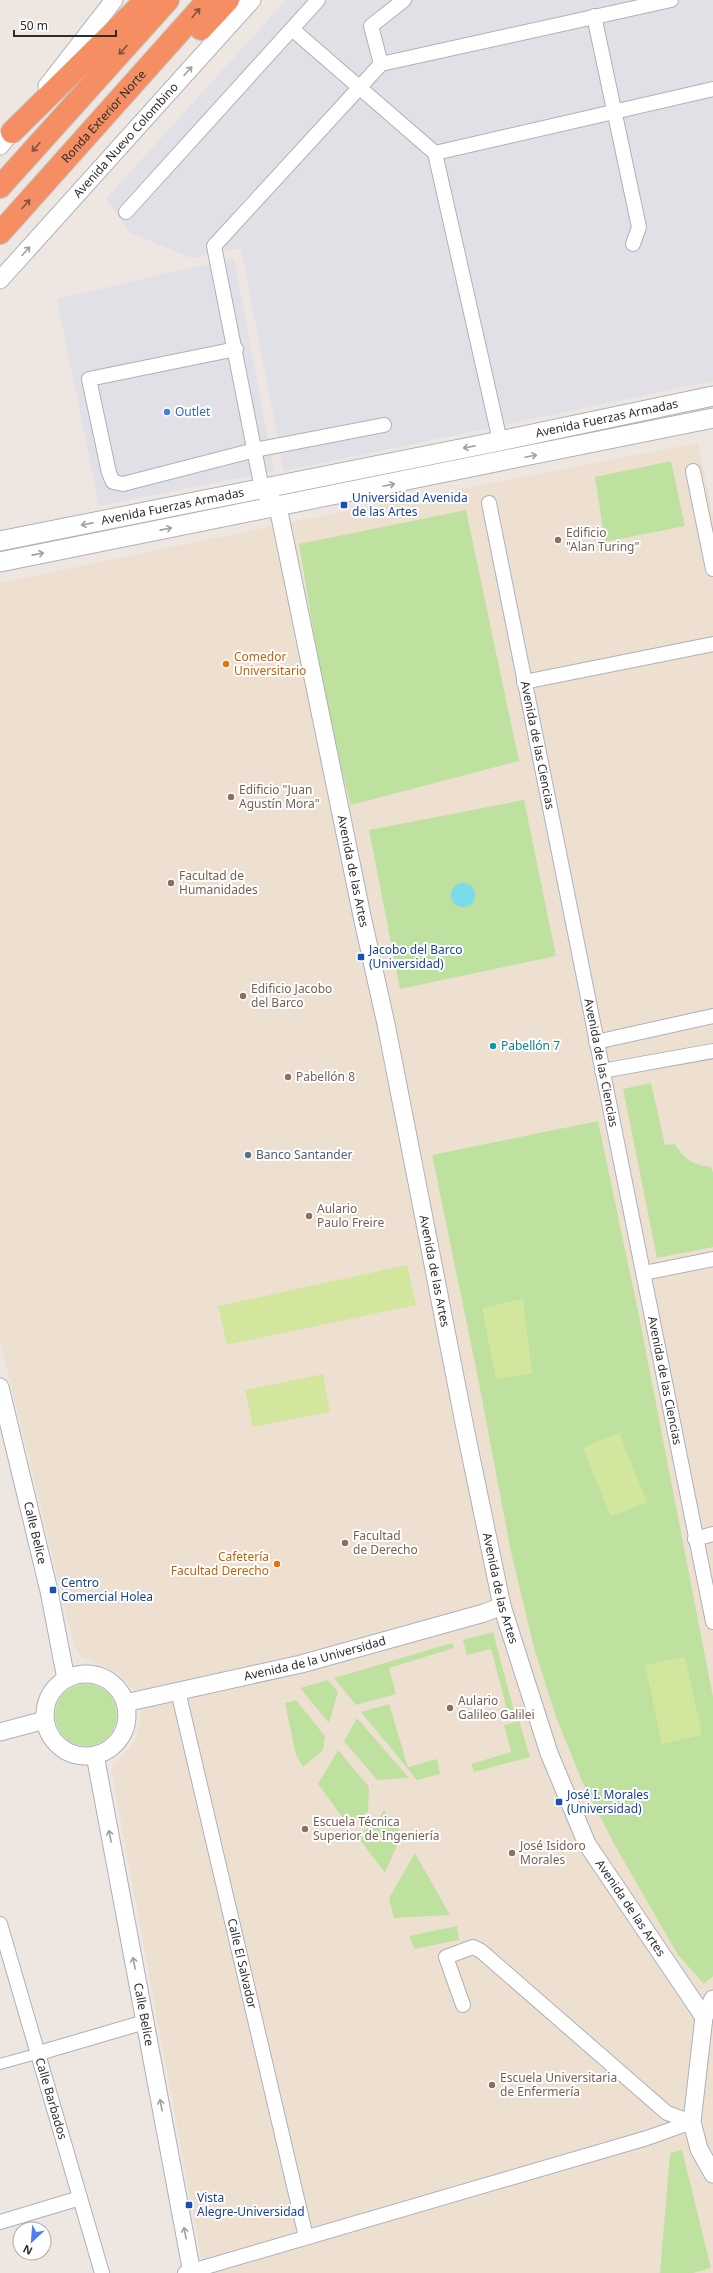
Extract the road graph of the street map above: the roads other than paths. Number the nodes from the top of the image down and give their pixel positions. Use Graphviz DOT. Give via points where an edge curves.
graph roads {
  1 [pos="114,0"];
  2 [pos="146,0"];
  3 [pos="168,0"];
  4 [pos="208,0"];
  5 [pos="228,0"];
  6 [pos="252,0"];
  7 [pos="318,0"];
  8 [pos="404,0"];
  9 [pos="671,0"];
  10 [pos="594,16"];
  11 [pos="292,29"];
  12 [pos="381,64"];
  13 [pos="360,86"];
  14 [pos="713,88"];
  15 [pos="615,111"];
  16 [pos="6,139"];
  17 [pos="84,140"];
  18 [pos="434,153"];
  19 [pos="0,187"];
  20 [pos="126,212"];
  21 [pos="0,233"];
  22 [pos="633,244"];
  23 [pos="0,280"];
  24 [pos="236,349"];
  25 [pos="712,399"];
  26 [pos="713,418"];
  27 [pos="384,424"];
  28 [pos="500,441"];
  29 [pos="255,450"];
  30 [pos="504,461"];
  31 [pos="693,471"];
  32 [pos="344,473"];
  33 [pos="262,489"];
  34 [pos="490,503"];
  35 [pos="278,507"];
  36 [pos="0,541"];
  37 [pos="0,562"];
  38 [pos="713,569"];
  39 [pos="713,644"];
  40 [pos="524,682"];
  41 [pos="713,1016"];
  42 [pos="596,1042"];
  43 [pos="713,1050"];
  44 [pos="602,1071"];
  45 [pos="713,1259"];
  46 [pos="644,1273"];
  47 [pos="0,1387"];
  48 [pos="713,1534"];
  49 [pos="695,1540"];
  50 [pos="502,1606"];
  51 [pos="713,1622"];
  52 [pos="66,1679"];
  53 [pos="178,1691"];
  54 [pos="125,1703"];
  55 [pos="45,1720"];
  56 [pos="0,1732"];
  57 [pos="95,1755"];
  58 [pos="0,1924"];
  59 [pos="713,1999"];
  60 [pos="463,2005"];
  61 [pos="704,2018"];
  62 [pos="145,2022"];
  63 [pos="34,2054"];
  64 [pos="0,2064"];
  65 [pos="692,2122"];
  66 [pos="713,2174"];
  67 [pos="80,2198"];
  68 [pos="0,2222"];
  69 [pos="306,2237"];
  70 [pos="190,2272"];
  71 [pos="102,2273"];
  1 -- 16 [label="street"];
  2 -- 16 [label="highway"];
  3 -- 19 [label="highway, one-way"];
  17 -- 4 [label="highway, Ronda Exterior Norte, one-way"];
  5 -- 17 [label="highway" via="174,58"];
  23 -- 6 [label="street, Avenida Nuevo Colombino, one-way"];
  7 -- 11 [label="street"];
  8 -- 12 [label="street" via="372,26"];
  9 -- 10 [label="street"];
  10 -- 12 [label="street"];
  10 -- 15 [label="street"];
  11 -- 13 [label="street"];
  11 -- 20 [label="street"];
  12 -- 13 [label="street"];
  13 -- 18 [label="street"];
  13 -- 24 [label="street" via="214,246"];
  14 -- 15 [label="street"];
  15 -- 18 [label="street"];
  15 -- 22 [label="street" via="638,227"];
  21 -- 17 [label="highway, Ronda Exterior Norte, one-way"];
  18 -- 28 [label="street"];
  24 -- 29 [label="street"];
  24 -- 29 [label="street" via="89,379 113,482 123,484"];
  25 -- 28 [label="main road, Avenida Fuerzas Armadas"];
  30 -- 26 [label="main road, Avenida Fuerzas Armadas, one-way"];
  27 -- 29 [label="street"];
  28 -- 30 [label="main road"];
  28 -- 32 [label="main road, Avenida Fuerzas Armadas, one-way"];
  29 -- 33 [label="street"];
  35 -- 30 [label="main road, Avenida Fuerzas Armadas, one-way"];
  31 -- 38 [label="street"];
  32 -- 33 [label="main road, Avenida Fuerzas Armadas"];
  32 -- 35 [label="main road, Avenida Fuerzas Armadas" via="334,483 287,493"];
  33 -- 35 [label="street"];
  33 -- 36 [label="main road, Avenida Fuerzas Armadas, one-way"];
  34 -- 40 [label="street, Avenida de las Ciencias"];
  37 -- 35 [label="main road, Avenida Fuerzas Armadas, one-way"];
  35 -- 50 [label="street, Avenida de las Artes" via="386,1024"];
  39 -- 40 [label="street"];
  40 -- 42 [label="street, Avenida de las Ciencias"];
  41 -- 42 [label="street"];
  42 -- 44 [label="street, Avenida de las Ciencias"];
  43 -- 44 [label="street"];
  44 -- 46 [label="street, Avenida de las Ciencias"];
  45 -- 46 [label="street"];
  46 -- 49 [label="street, Avenida de las Ciencias"];
  47 -- 52 [label="street, Calle Belice" via="49,1591"];
  48 -- 49 [label="street"];
  49 -- 51 [label="street, Avenida de las Ciencias"];
  50 -- 53 [label="street, Avenida de la Universidad" via="484,1614 301,1664"];
  50 -- 61 [label="street, Avenida de las Artes" via="549,1752 587,1844"];
  52 -- 54 [label="street" via="84,1674 101,1677 116,1687"];
  52 -- 55 [label="street" via="56,1686 49,1696"];
  53 -- 54 [label="street, Avenida de la Universidad"];
  53 -- 69 [label="street, Calle El Salvador"];
  54 -- 57 [label="street" via="127,1719 122,1735 111,1748"];
  55 -- 56 [label="street"];
  55 -- 57 [label="street" via="50,1735 59,1746 72,1754"];
  62 -- 57 [label="street, Calle Belice, one-way"];
  58 -- 63 [label="street, Calle Barbados"];
  59 -- 61 [label="street"];
  60 -- 65 [label="street" via="446,1958 473,1947 481,1951 667,2113"];
  61 -- 65 [label="street"];
  62 -- 63 [label="street"];
  70 -- 62 [label="street, Calle Belice, one-way"];
  63 -- 64 [label="street"];
  63 -- 67 [label="street, Calle Barbados"];
  65 -- 66 [label="street" via="699,2149"];
  65 -- 69 [label="street" via="647,2138"];
  67 -- 68 [label="street"];
  67 -- 71 [label="street, Calle Barbados"];
  69 -- 70 [label="street"];
}
